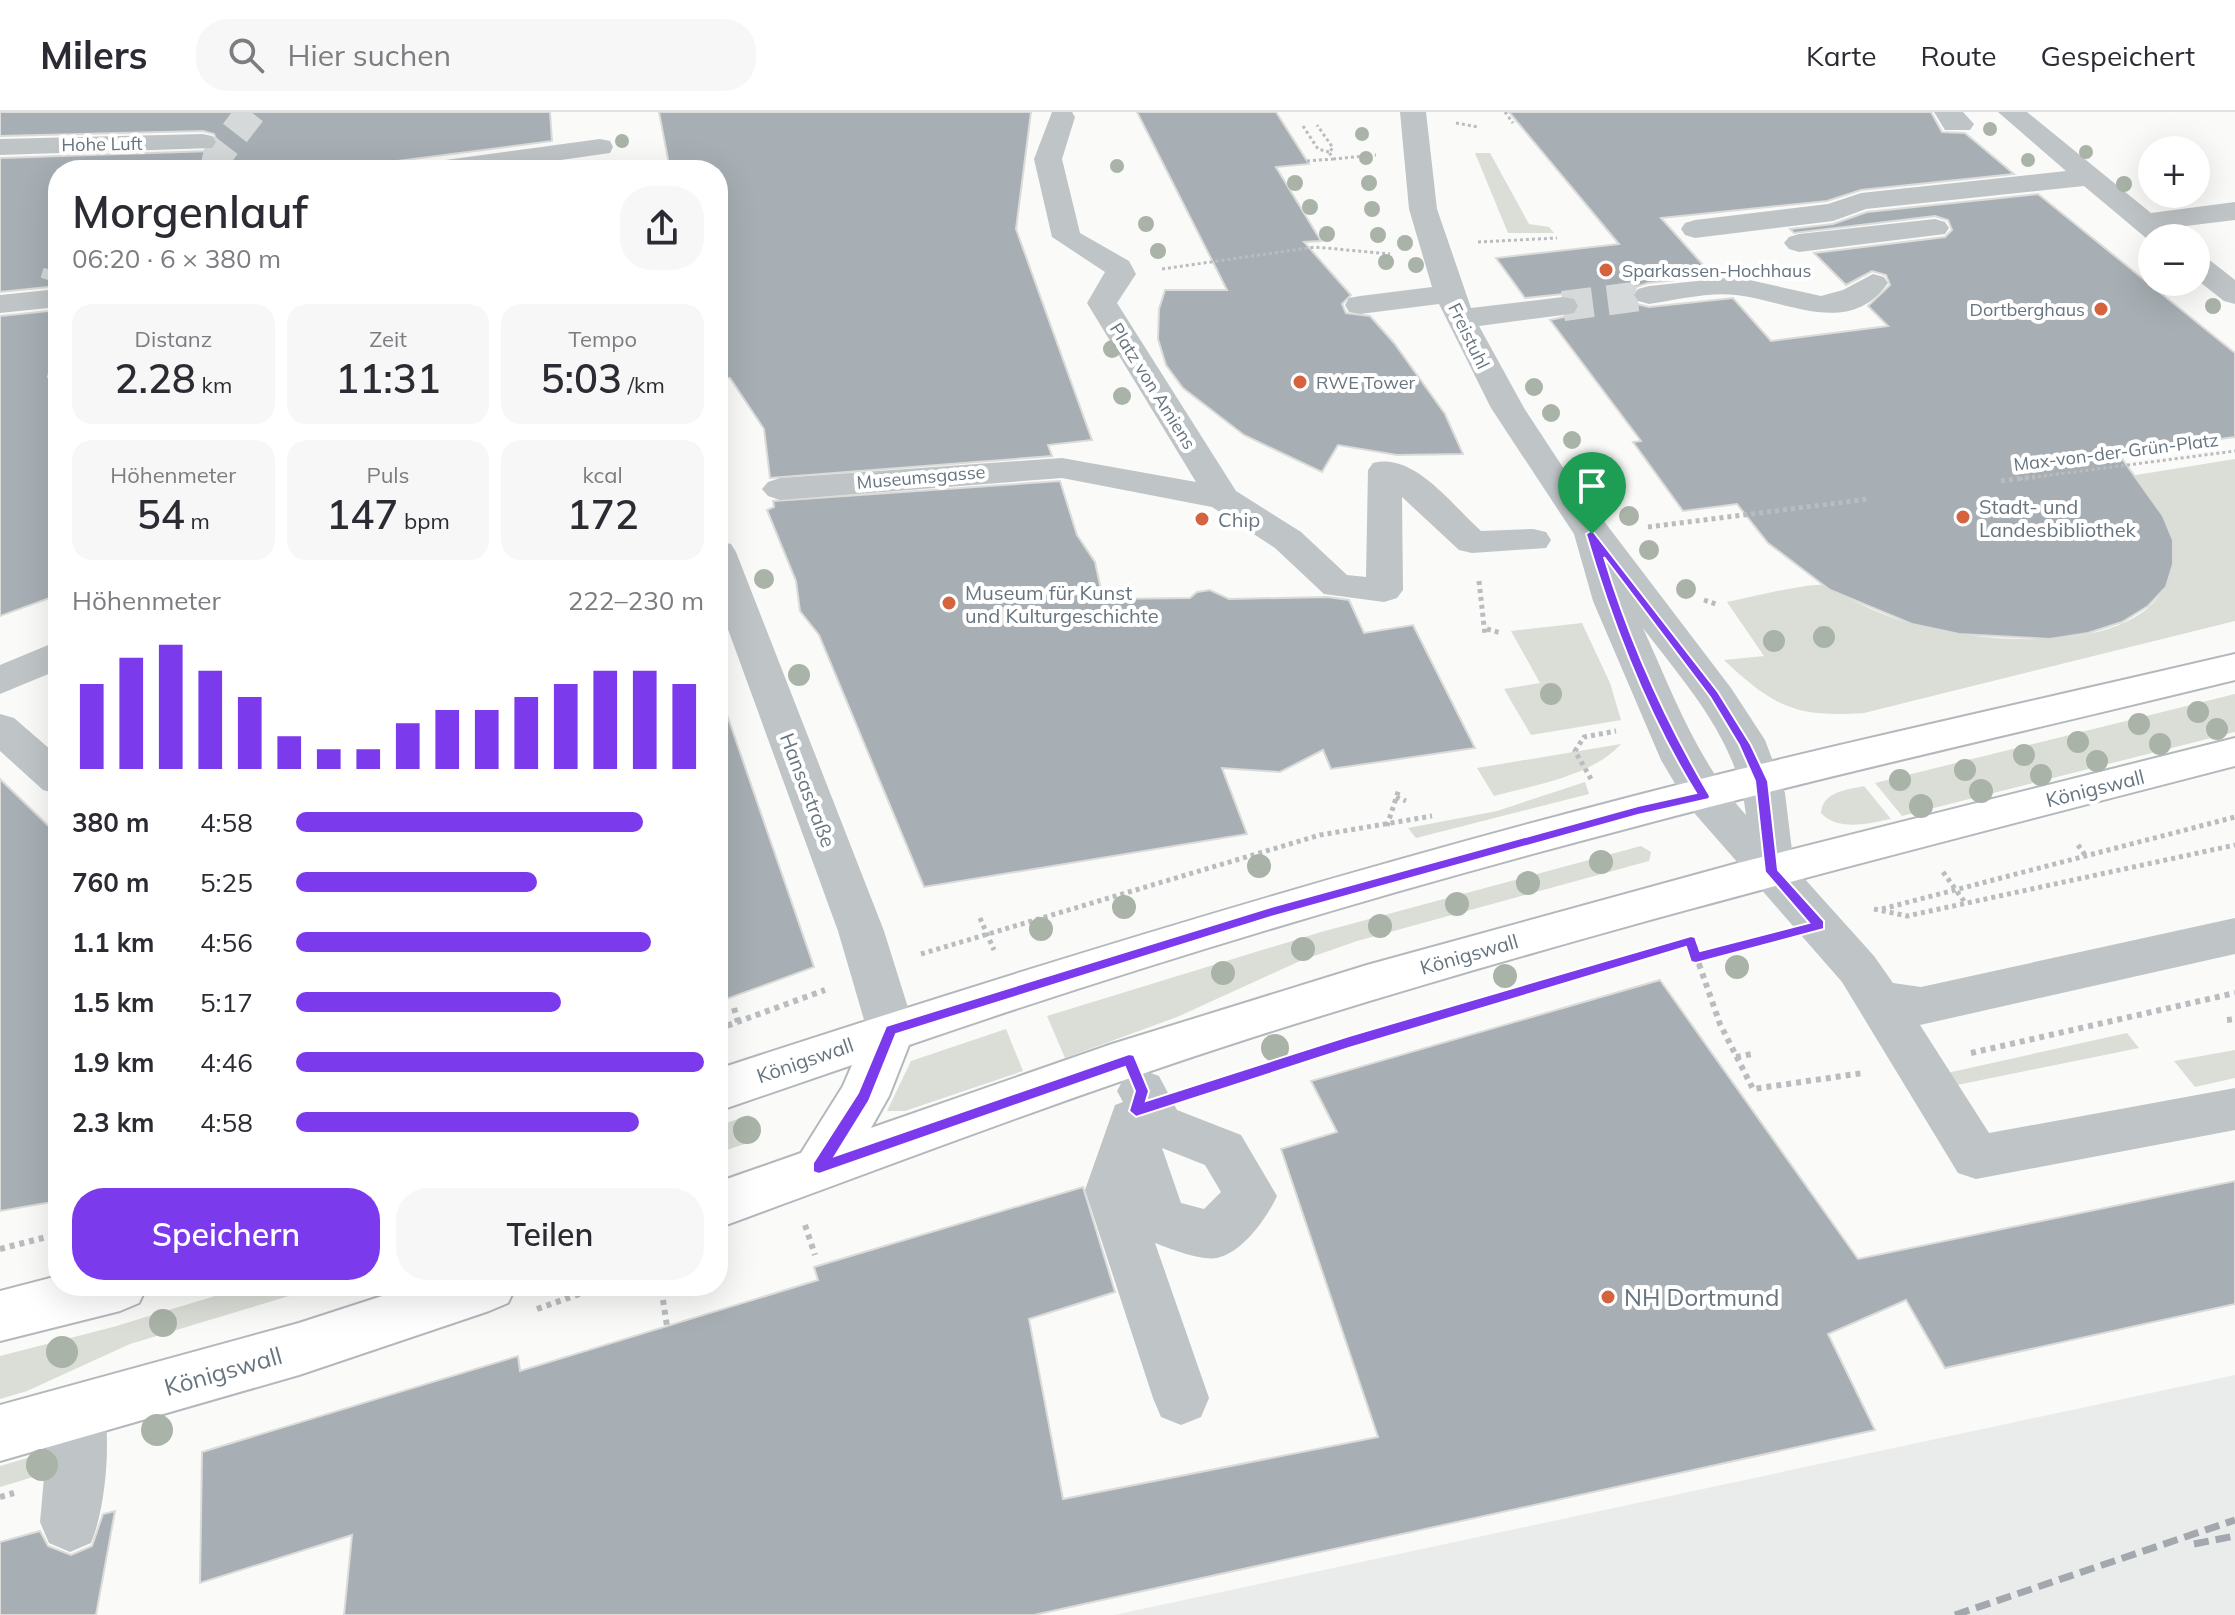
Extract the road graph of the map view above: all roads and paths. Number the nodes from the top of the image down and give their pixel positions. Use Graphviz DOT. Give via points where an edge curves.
graph roads {
  1 [pos="1413,112"];
  2 [pos="1505,112"];
  3 [pos="2011,112"];
  4 [pos="1062,117"];
  5 [pos="1513,123"];
  6 [pos="1317,125"];
  7 [pos="1303,126"];
  8 [pos="1467,127"];
  9 [pos="1478,127"];
  10 [pos="203,142"];
  11 [pos="600,146"];
  12 [pos="0,147"];
  13 [pos="1329,152"];
  14 [pos="1381,154"];
  15 [pos="1333,159"];
  16 [pos="501,160"];
  17 [pos="1307,161"];
  18 [pos="2095,181"];
  19 [pos="2028,189"];
  20 [pos="2235,211"];
  21 [pos="2147,224"];
  22 [pos="2180,224"];
  23 [pos="1935,228"];
  24 [pos="1695,229"];
  25 [pos="1898,232"];
  26 [pos="1557,238"];
  27 [pos="1521,240"];
  28 [pos="1767,246"];
  29 [pos="1400,254"];
  30 [pos="1121,274"];
  31 [pos="2210,275"];
  32 [pos="1873,283"];
  33 [pos="48,294"];
  34 [pos="1649,295"];
  35 [pos="2235,295"];
  36 [pos="0,304"];
  37 [pos="1360,305"];
  38 [pos="1563,306"];
  39 [pos="1455,307"];
  40 [pos="2235,451"];
  41 [pos="1062,468"];
  42 [pos="2001,481"];
  43 [pos="780,489"];
  44 [pos="1223,498"];
  45 [pos="1869,499"];
  46 [pos="1648,527"];
  47 [pos="1592,534"];
  48 [pos="1533,540"];
  49 [pos="1472,542"];
  50 [pos="728,579"];
  51 [pos="1704,600"];
  52 [pos="1719,605"];
  53 [pos="1501,633"];
  54 [pos="48,658"];
  55 [pos="2235,667"];
  56 [pos="3,675"];
  57 [pos="0,728"];
  58 [pos="1606,733"];
  59 [pos="2235,752"];
  60 [pos="48,770"];
  61 [pos="1587,770"];
  62 [pos="1599,773"];
  63 [pos="1580,778"];
  64 [pos="1762,781"];
  65 [pos="1399,789"];
  66 [pos="1704,796"];
  67 [pos="1396,797"];
  68 [pos="1406,801"];
  69 [pos="1434,815"];
  70 [pos="2235,817"];
  71 [pos="1388,824"];
  72 [pos="1384,835"];
  73 [pos="2078,845"];
  74 [pos="2235,845"];
  75 [pos="2085,855"];
  76 [pos="1772,872"];
  77 [pos="1864,907"];
  78 [pos="1878,910"];
  79 [pos="980,918"];
  80 [pos="1820,925"];
  81 [pos="1685,931"];
  82 [pos="986,933"];
  83 [pos="1705,936"];
  84 [pos="2235,936"];
  85 [pos="1691,941"];
  86 [pos="1676,945"];
  87 [pos="1696,958"];
  88 [pos="1702,970"];
  89 [pos="875,971"];
  90 [pos="1879,1000"];
  91 [pos="734,1008"];
  92 [pos="2235,1019"];
  93 [pos="2227,1020"];
  94 [pos="738,1022"];
  95 [pos="728,1026"];
  96 [pos="891,1030"];
  97 [pos="742,1033"];
  98 [pos="1752,1054"];
  99 [pos="1736,1057"];
  100 [pos="728,1087"];
  101 [pos="1134,1093"];
  102 [pos="2235,1109"];
  103 [pos="819,1168"];
  104 [pos="728,1201"];
  105 [pos="821,1223"];
  106 [pos="792,1234"];
  107 [pos="48,1237"];
  108 [pos="0,1249"];
  109 [pos="80,1296"];
  110 [pos="459,1296"];
  111 [pos="663,1300"];
  112 [pos="0,1316"];
  113 [pos="667,1326"];
  114 [pos="1181,1398"];
  115 [pos="79,1411"];
  116 [pos="0,1433"];
  117 [pos="70,1522"];
  1 -- 39 [label="street, Freistuhl" via="1418,184"];
  2 -- 5 [label="path"];
  3 -- 18 [label="street"];
  4 -- 30 [label="street" via="1048,159 1067,237 1118,267"];
  6 -- 13 [label="path" via="1333,148"];
  7 -- 13 [label="path" via="1318,149"];
  8 -- 9 [label="path"];
  10 -- 12 [label="street, Hohe Luft"];
  11 -- 16 [label="street"];
  13 -- 15 [label="path"];
  14 -- 15 [label="path"];
  15 -- 17 [label="path"];
  18 -- 19 [label="street"];
  18 -- 21 [label="street"];
  19 -- 24 [label="street" via="1861,201 1833,212"];
  19 -- 25 [label="street" via="1898,209"];
  20 -- 22 [label="street"];
  23 -- 25 [label="street"];
  25 -- 28 [label="street"];
  26 -- 27 [label="path"];
  29 -- 30 [label="path" via="1315,247"];
  30 -- 44 [label="street, Platz von Amiens" via="1102,303"];
  31 -- 35 [label="street"];
  32 -- 34 [label="street" via="1851,301 1836,305 1736,286"];
  33 -- 36 [label="street"];
  37 -- 39 [label="street"];
  38 -- 39 [label="street"];
  39 -- 47 [label="street, Freistuhl" via="1529,444"];
  40 -- 42 [label="path, Max-von-der-Grün-Platz"];
  41 -- 43 [label="street, Museumsgasse"];
  41 -- 44 [label="street, Platz von Amiens"];
  44 -- 49 [label="street, Platz von Amiens" via="1288,540 1337,586 1384,590 1385,470 1394,471"];
  45 -- 46 [label="path"];
  47 -- 64 [label="street, Freistuhl" via="1714,695"];
  47 -- 66 [label="street, Freistuhl" via="1612,601 1682,760"];
  48 -- 49 [label="street"];
  49 -- 53 [label="path" via="1486,632"];
  50 -- 89 [label="street, Hansastraße"];
  51 -- 52 [label="path"];
  54 -- 56 [label="street"];
  55 -- 64 [label="main road, Königswall"];
  57 -- 60 [label="street"];
  58 -- 61 [label="path" via="1584,737 1575,751"];
  59 -- 76 [label="main road, Königswall"];
  62 -- 63 [label="path"];
  64 -- 66 [label="main road, Königswall"];
  64 -- 76 [label="street, Freistuhl"];
  65 -- 67 [label="path"];
  66 -- 76 [label="street, Freistuhl"];
  66 -- 96 [label="main road, Königswall" via="1271,912"];
  67 -- 68 [label="path"];
  67 -- 71 [label="path"];
  69 -- 71 [label="path"];
  70 -- 75 [label="path"];
  71 -- 72 [label="path"];
  71 -- 82 [label="path" via="1279,846"];
  73 -- 75 [label="path"];
  74 -- 78 [label="path" via="1907,916"];
  75 -- 78 [label="path"];
  76 -- 80 [label="street"];
  76 -- 101 [label="main road, Königswall" via="1512,941"];
  77 -- 78 [label="path"];
  78 -- 80 [label="path"];
  79 -- 82 [label="path"];
  80 -- 87 [label="path"];
  80 -- 90 [label="street"];
  81 -- 85 [label="path"];
  82 -- 89 [label="path"];
  83 -- 85 [label="path"];
  84 -- 90 [label="street" via="1921,1006"];
  85 -- 86 [label="path"];
  85 -- 87 [label="path"];
  87 -- 88 [label="path"];
  89 -- 94 [label="path"];
  89 -- 96 [label="street, Hansastraße"];
  90 -- 102 [label="street" via="1976,1157"];
  91 -- 94 [label="path"];
  92 -- 93 [label="path"];
  94 -- 95 [label="path"];
  94 -- 97 [label="path"];
  96 -- 100 [label="main road, Königswall"];
  96 -- 103 [label="main road" via="864,1096"];
  98 -- 99 [label="path"];
  101 -- 103 [label="main road, Königswall"];
  101 -- 114 [label="street" via="1111,1190"];
  103 -- 104 [label="main road, Königswall"];
  105 -- 106 [label="path"];
  107 -- 108 [label="path"];
  109 -- 112 [label="main road"];
  110 -- 115 [label="main road, Königswall" via="299,1349"];
  111 -- 113 [label="path"];
  115 -- 116 [label="main road, Königswall"];
  115 -- 117 [label="street"];
}
